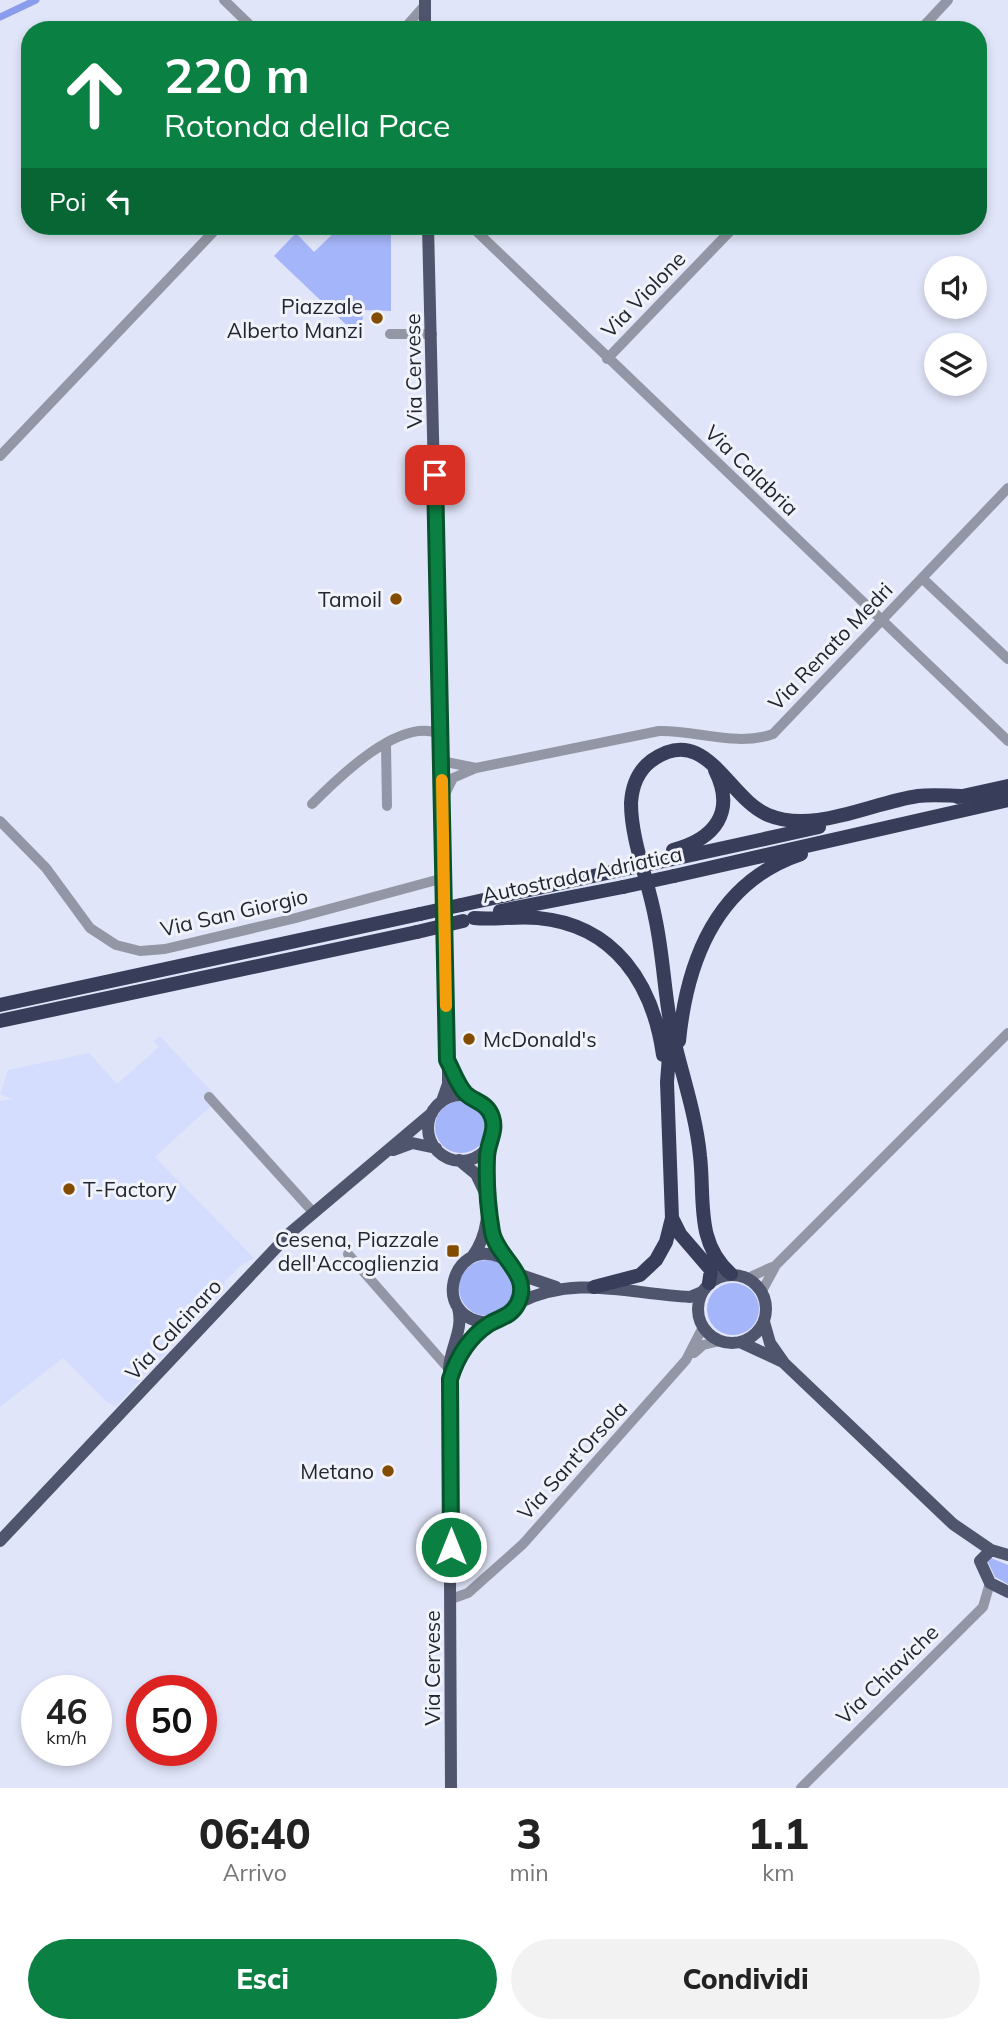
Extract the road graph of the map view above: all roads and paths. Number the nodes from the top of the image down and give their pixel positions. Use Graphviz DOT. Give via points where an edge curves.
graph roads {
  1 [pos="224,0"];
  2 [pos="948,0"];
  3 [pos="427,2"];
  4 [pos="246,21"];
  5 [pos="411,21"];
  6 [pos="426,21"];
  7 [pos="928,21"];
  8 [pos="210,235"];
  9 [pos="428,235"];
  10 [pos="480,235"];
  11 [pos="726,235"];
  12 [pos="390,334"];
  13 [pos="432,334"];
  14 [pos="607,359"];
  15 [pos="0,456"];
  16 [pos="1008,488"];
  17 [pos="922,578"];
  18 [pos="883,620"];
  19 [pos="1008,659"];
  20 [pos="440,734"];
  21 [pos="1008,741"];
  22 [pos="386,745"];
  23 [pos="442,761"];
  24 [pos="711,763"];
  25 [pos="476,768"];
  26 [pos="1008,786"];
  27 [pos="965,796"];
  28 [pos="442,799"];
  29 [pos="1008,800"];
  30 [pos="312,804"];
  31 [pos="387,806"];
  32 [pos="0,821"];
  33 [pos="878,829"];
  34 [pos="663,857"];
  35 [pos="443,878"];
  36 [pos="468,920"];
  37 [pos="0,1005"];
  38 [pos="0,1021"];
  39 [pos="671,1024"];
  40 [pos="1008,1032"];
  41 [pos="678,1057"];
  42 [pos="447,1060"];
  43 [pos="667,1082"];
  44 [pos="467,1095"];
  45 [pos="209,1097"];
  46 [pos="442,1101"];
  47 [pos="432,1112"];
  48 [pos="488,1146"];
  49 [pos="436,1148"];
  50 [pos="384,1155"];
  51 [pos="459,1160"];
  52 [pos="488,1206"];
  53 [pos="313,1212"];
  54 [pos="672,1218"];
  55 [pos="348,1254"];
  56 [pos="471,1258"];
  57 [pos="503,1258"];
  58 [pos="776,1265"];
  59 [pos="732,1274"];
  60 [pos="518,1275"];
  61 [pos="748,1278"];
  62 [pos="594,1287"];
  63 [pos="559,1288"];
  64 [pos="706,1288"];
  65 [pos="762,1291"];
  66 [pos="665,1294"];
  67 [pos="518,1303"];
  68 [pos="458,1308"];
  69 [pos="701,1322"];
  70 [pos="764,1322"];
  71 [pos="490,1323"];
  72 [pos="720,1341"];
  73 [pos="740,1342"];
  74 [pos="452,1348"];
  75 [pos="436,1350"];
  76 [pos="686,1360"];
  77 [pos="785,1363"];
  78 [pos="450,1374"];
  79 [pos="953,1524"];
  80 [pos="0,1541"];
  81 [pos="990,1550"];
  82 [pos="1008,1555"];
  83 [pos="980,1561"];
  84 [pos="990,1583"];
  85 [pos="1006,1591"];
  86 [pos="451,1599"];
  87 [pos="983,1607"];
  88 [pos="804,1787"];
  89 [pos="451,1788"];
  1 -- 4 [label="street"];
  2 -- 7 [label="street"];
  3 -- 5 [label="street"];
  3 -- 6 [label="main road"];
  8 -- 15 [label="street"];
  9 -- 13 [label="main road, Via Cervese"];
  10 -- 14 [label="street, Via Calabria"];
  11 -- 14 [label="street, Via Violone"];
  12 -- 13 [label="street"];
  13 -- 20 [label="main road, Via Cervese"];
  14 -- 18 [label="street, Via Calabria"];
  16 -- 17 [label="street, Via Renato Medri"];
  17 -- 18 [label="street, Via Renato Medri"];
  17 -- 19 [label="street"];
  18 -- 21 [label="street, Via Calabria"];
  18 -- 25 [label="street, Via Renato Medri" via="773,734 747,740 687,730 659,731"];
  20 -- 22 [label="street" via="413,731"];
  20 -- 23 [label="main road, Via Cervese"];
  22 -- 30 [label="street" via="352,765"];
  22 -- 31 [label="street"];
  23 -- 25 [label="street, Via Renato Medri"];
  23 -- 28 [label="main road, Via Cervese"];
  24 -- 27 [label="highway" via="749,803 793,822 919,796"];
  24 -- 34 [label="highway" via="724,796 718,823 697,841"];
  24 -- 39 [label="highway" via="685,750 663,754 639,774 632,793"];
  25 -- 28 [label="street, Via Renato Medri" via="453,778"];
  26 -- 27 [label="highway, Autostrada Adriatica"];
  27 -- 34 [label="highway, Autostrada Adriatica"];
  28 -- 35 [label="main road, Via Cervese"];
  29 -- 33 [label="highway, Autostrada Adriatica"];
  32 -- 35 [label="street, Via San Giorgio" via="46,868 90,928 131,950 165,949"];
  33 -- 36 [label="highway, Autostrada Adriatica, bridge"];
  33 -- 41 [label="highway" via="772,866 726,902 697,955 687,987"];
  34 -- 37 [label="highway, Autostrada Adriatica, bridge"];
  35 -- 42 [label="main road, Via Cervese"];
  36 -- 38 [label="highway, Autostrada Adriatica, bridge"];
  36 -- 43 [label="highway" via="540,918 562,922 585,929 621,954 638,975 659,1023"];
  39 -- 41 [label="highway"];
  39 -- 43 [label="highway"];
  40 -- 58 [label="street"];
  41 -- 59 [label="highway" via="700,1155 708,1242 714,1256"];
  42 -- 44 [label="main road, Via Cervese"];
  42 -- 46 [label="main road, Via Cervese" via="448,1084"];
  43 -- 54 [label="highway"];
  44 -- 46 [label="main road"];
  44 -- 48 [label="main road" via="489,1111 494,1128"];
  45 -- 53 [label="street"];
  46 -- 47 [label="main road"];
  47 -- 49 [label="main road" via="429,1131"];
  47 -- 50 [label="main road, Via Calcinaro"];
  48 -- 51 [label="main road" via="476,1157"];
  48 -- 52 [label="main road"];
  49 -- 50 [label="main road, Via Calcinaro" via="412,1143"];
  49 -- 51 [label="main road"];
  50 -- 53 [label="main road, Via Calcinaro"];
  51 -- 52 [label="main road" via="480,1180"];
  52 -- 56 [label="main road" via="485,1238"];
  52 -- 57 [label="main road" via="493,1237"];
  53 -- 80 [label="main road, Via Calcinaro"];
  54 -- 62 [label="highway" via="662,1252 649,1269 628,1280"];
  54 -- 64 [label="highway" via="711,1269"];
  55 -- 75 [label="street"];
  56 -- 57 [label="main road"];
  56 -- 68 [label="main road" via="454,1279"];
  57 -- 60 [label="main road"];
  58 -- 61 [label="street"];
  58 -- 65 [label="street"];
  59 -- 61 [label="main road"];
  59 -- 64 [label="main road"];
  60 -- 63 [label="main road"];
  60 -- 67 [label="main road"];
  61 -- 65 [label="main road"];
  62 -- 63 [label="main road"];
  62 -- 66 [label="main road"];
  63 -- 67 [label="main road"];
  64 -- 66 [label="main road" via="690,1297"];
  64 -- 69 [label="main road"];
  65 -- 70 [label="main road" via="767,1306"];
  66 -- 69 [label="main road"];
  67 -- 71 [label="main road" via="511,1313"];
  68 -- 71 [label="main road" via="472,1320"];
  68 -- 74 [label="main road, Via Cervese" via="460,1329"];
  69 -- 72 [label="main road"];
  69 -- 76 [label="street, Via Sant'Orsola"];
  70 -- 73 [label="main road"];
  70 -- 77 [label="main road" via="770,1343"];
  71 -- 78 [label="main road, Via Cervese" via="461,1352"];
  72 -- 73 [label="main road"];
  72 -- 76 [label="street" via="704,1345"];
  73 -- 77 [label="main road"];
  74 -- 75 [label="street"];
  74 -- 78 [label="main road, Via Cervese"];
  75 -- 78 [label="street"];
  76 -- 86 [label="street, Via Sant'Orsola" via="523,1544 468,1593"];
  77 -- 79 [label="main road"];
  78 -- 86 [label="main road, Via Cervese"];
  79 -- 81 [label="main road"];
  79 -- 83 [label="main road"];
  81 -- 82 [label="main road"];
  81 -- 83 [label="main road"];
  83 -- 84 [label="main road"];
  84 -- 85 [label="main road"];
  84 -- 87 [label="street, Via Chiaviche"];
  85 -- 87 [label="street"];
  86 -- 89 [label="main road, Via Cervese"];
  87 -- 88 [label="street, Via Chiaviche"];
}
